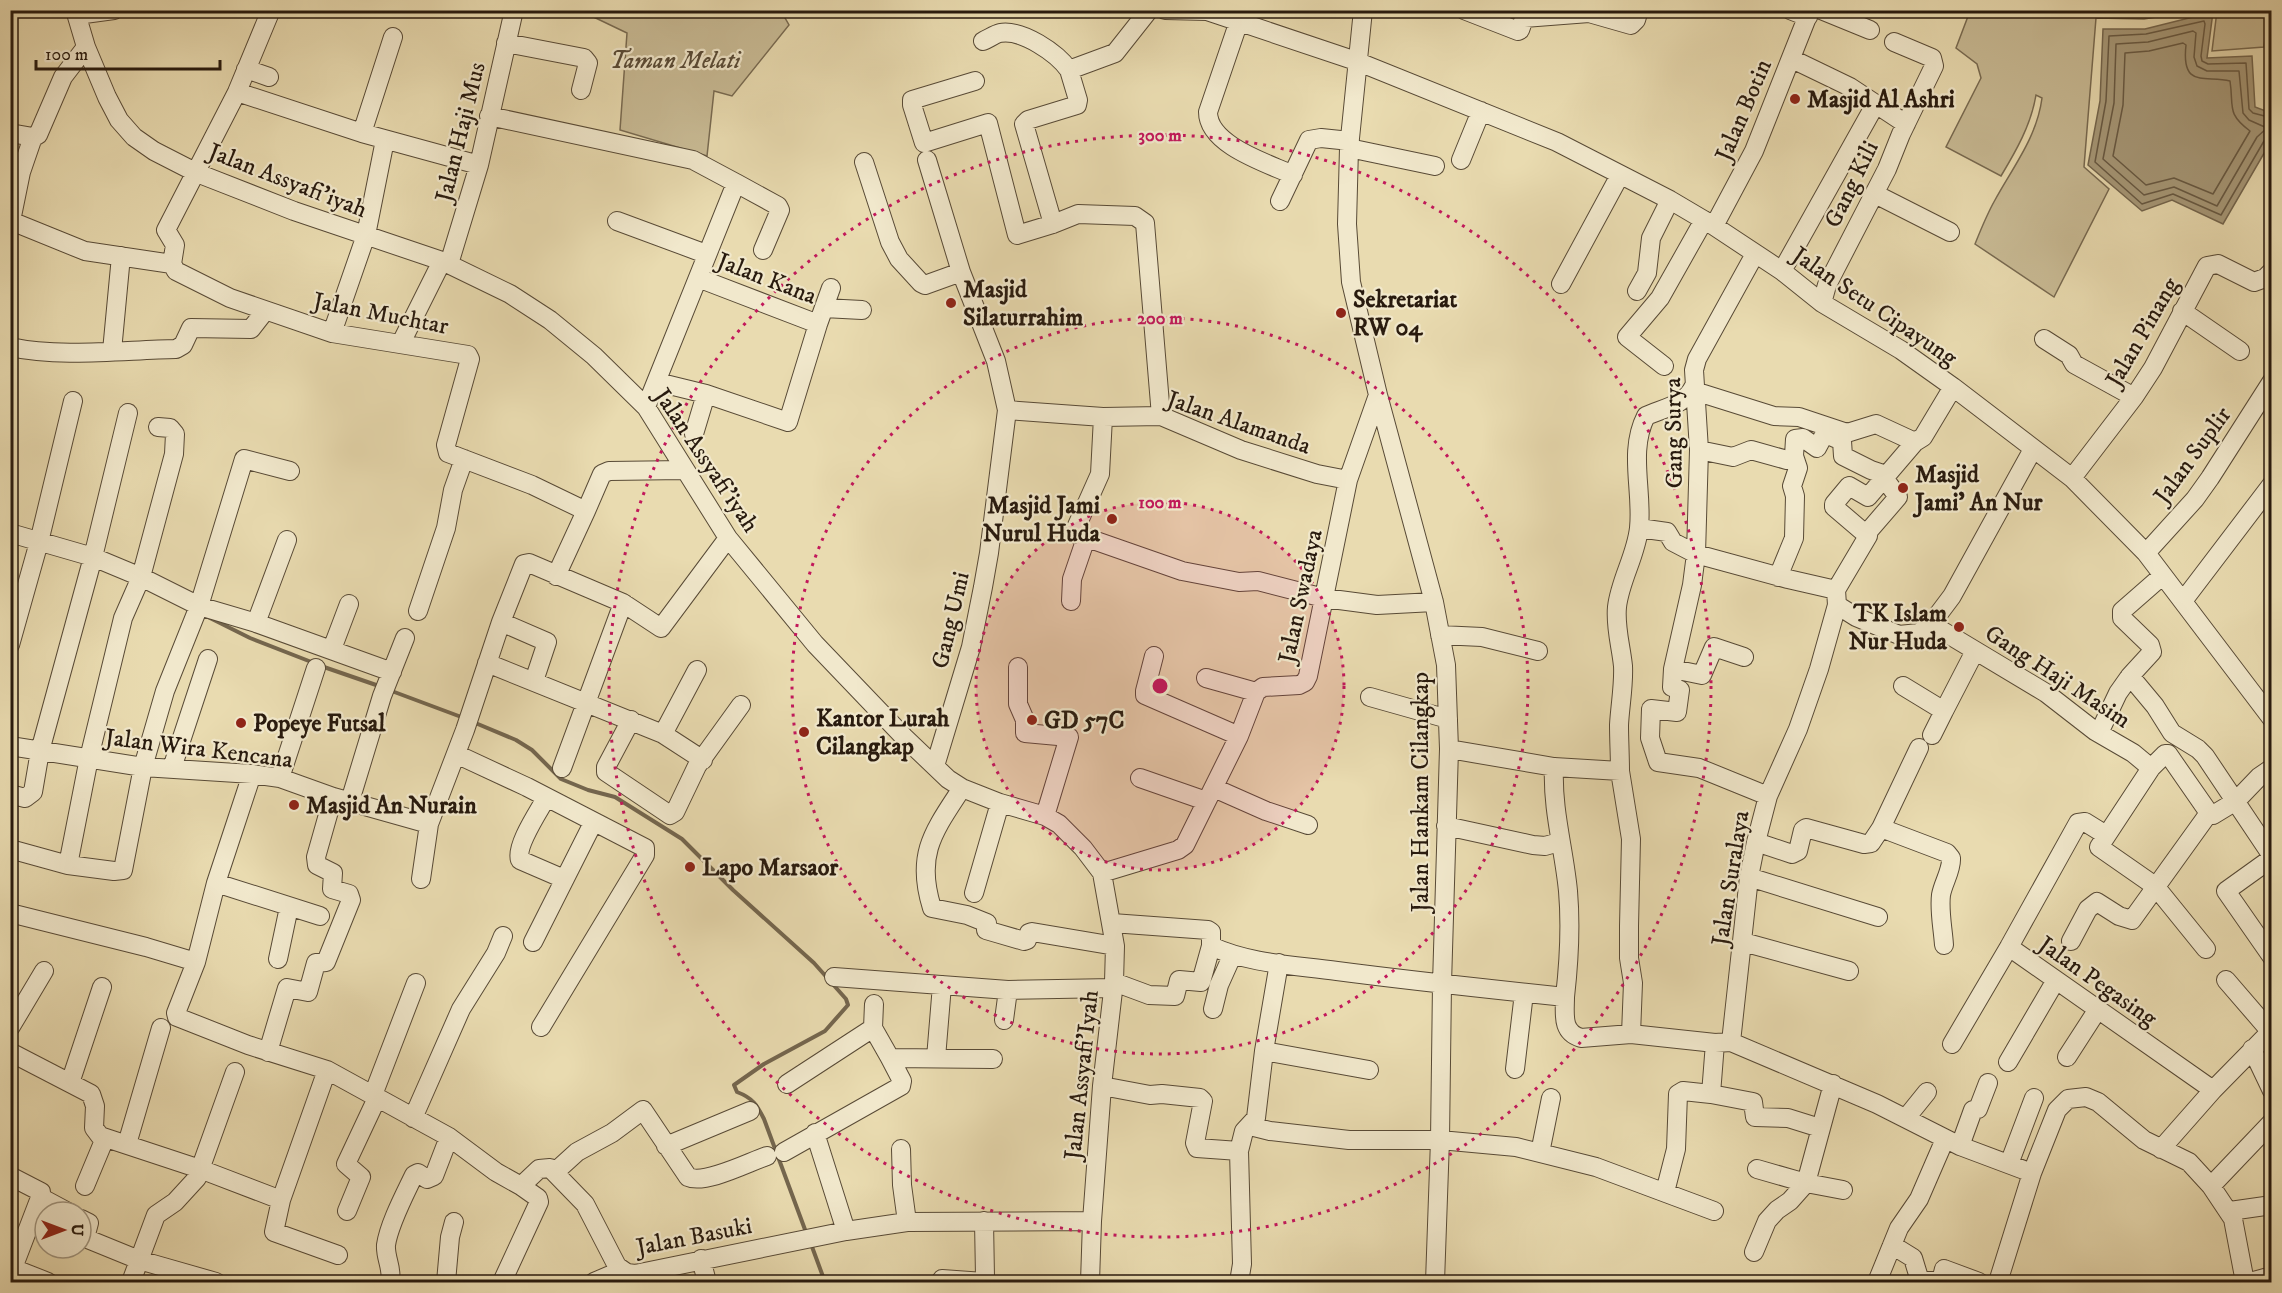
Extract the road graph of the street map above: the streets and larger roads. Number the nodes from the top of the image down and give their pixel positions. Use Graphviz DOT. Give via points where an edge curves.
graph roads {
  1 [pos="114,10"];
  2 [pos="271,10"];
  3 [pos="514,10"];
  4 [pos="1149,10"];
  5 [pos="1165,10"];
  6 [pos="1362,10"];
  7 [pos="1464,10"];
  8 [pos="1639,10"];
  9 [pos="1790,10"];
  10 [pos="1207,11"];
  11 [pos="76,13"];
  12 [pos="1813,13"];
  13 [pos="1526,14"];
  14 [pos="1239,21"];
  15 [pos="1870,30"];
  16 [pos="393,38"];
  17 [pos="983,41"];
  18 [pos="1894,42"];
  19 [pos="506,43"];
  20 [pos="86,47"];
  21 [pos="1792,59"];
  22 [pos="1356,61"];
  23 [pos="246,69"];
  24 [pos="1069,70"];
  25 [pos="269,77"];
  26 [pos="975,81"];
  27 [pos="580,90"];
  28 [pos="237,92"];
  29 [pos="1875,105"];
  30 [pos="1481,111"];
  31 [pos="489,116"];
  32 [pos="1906,124"];
  33 [pos="10,133"];
  34 [pos="362,134"];
  35 [pos="34,136"];
  36 [pos="385,140"];
  37 [pos="1349,145"];
  38 [pos="927,160"];
  39 [pos="1461,160"];
  40 [pos="864,162"];
  41 [pos="479,165"];
  42 [pos="1435,166"];
  43 [pos="200,168"];
  44 [pos="1293,175"];
  45 [pos="1620,175"];
  46 [pos="736,183"];
  47 [pos="1875,195"];
  48 [pos="1670,200"];
  49 [pos="1280,201"];
  50 [pos="617,221"];
  51 [pos="1709,223"];
  52 [pos="1053,224"];
  53 [pos="1950,232"];
  54 [pos="366,235"];
  55 [pos="763,250"];
  56 [pos="706,254"];
  57 [pos="1755,255"];
  58 [pos="121,256"];
  59 [pos="446,263"];
  60 [pos="172,264"];
  61 [pos="1782,271"];
  62 [pos="2271,271"];
  63 [pos="961,272"];
  64 [pos="698,278"];
  65 [pos="1561,284"];
  66 [pos="831,288"];
  67 [pos="1637,291"];
  68 [pos="1822,303"];
  69 [pos="862,310"];
  70 [pos="265,311"];
  71 [pos="2182,311"];
  72 [pos="821,316"];
  73 [pos="332,333"];
  74 [pos="2044,339"];
  75 [pos="401,343"];
  76 [pos="10,347"];
  77 [pos="112,351"];
  78 [pos="2240,351"];
  79 [pos="1664,366"];
  80 [pos="2271,381"];
  81 [pos="657,382"];
  82 [pos="1953,387"];
  83 [pos="1694,389"];
  84 [pos="706,394"];
  85 [pos="1378,395"];
  86 [pos="2134,397"];
  87 [pos="73,401"];
  88 [pos="646,407"];
  89 [pos="1007,410"];
  90 [pos="128,413"];
  91 [pos="1161,416"];
  92 [pos="1103,417"];
  93 [pos="158,427"];
  94 [pos="694,434"];
  95 [pos="1915,442"];
  96 [pos="2033,448"];
  97 [pos="1699,450"];
  98 [pos="464,459"];
  99 [pos="1787,460"];
  100 [pos="684,470"];
  101 [pos="290,471"];
  102 [pos="1886,475"];
  103 [pos="2072,478"];
  104 [pos="1348,480"];
  105 [pos="2271,484"];
  106 [pos="586,511"];
  107 [pos="1639,528"];
  108 [pos="10,533"];
  109 [pos="1866,533"];
  110 [pos="728,538"];
  111 [pos="1086,538"];
  112 [pos="287,540"];
  113 [pos="37,548"];
  114 [pos="1696,554"];
  115 [pos="2146,554"];
  116 [pos="91,563"];
  117 [pos="556,576"];
  118 [pos="2163,576"];
  119 [pos="1778,577"];
  120 [pos="138,582"];
  121 [pos="1836,597"];
  122 [pos="1324,598"];
  123 [pos="1071,601"];
  124 [pos="2183,601"];
  125 [pos="1434,602"];
  126 [pos="623,603"];
  127 [pos="349,604"];
  128 [pos="197,611"];
  129 [pos="418,611"];
  130 [pos="501,622"];
  131 [pos="256,623"];
  132 [pos="1931,624"];
  133 [pos="1440,635"];
  134 [pos="405,639"];
  135 [pos="10,645"];
  136 [pos="332,650"];
  137 [pos="1538,651"];
  138 [pos="1975,651"];
  139 [pos="1154,656"];
  140 [pos="1744,657"];
  141 [pos="208,659"];
  142 [pos="487,663"];
  143 [pos="1018,667"];
  144 [pos="316,668"];
  145 [pos="1673,669"];
  146 [pos="697,670"];
  147 [pos="2130,676"];
  148 [pos="1206,678"];
  149 [pos="534,681"];
  150 [pos="387,685"];
  151 [pos="1903,686"];
  152 [pos="1256,692"];
  153 [pos="1370,697"];
  154 [pos="588,702"];
  155 [pos="741,705"];
  156 [pos="1944,711"];
  157 [pos="1448,719"];
  158 [pos="2271,719"];
  159 [pos="631,720"];
  160 [pos="2099,733"];
  161 [pos="663,734"];
  162 [pos="1239,736"];
  163 [pos="10,746"];
  164 [pos="1449,749"];
  165 [pos="40,751"];
  166 [pos="456,754"];
  167 [pos="89,758"];
  168 [pos="703,760"];
  169 [pos="935,766"];
  170 [pos="2153,766"];
  171 [pos="143,767"];
  172 [pos="1554,767"];
  173 [pos="172,768"];
  174 [pos="562,768"];
  175 [pos="2271,768"];
  176 [pos="1620,771"];
  177 [pos="252,774"];
  178 [pos="280,778"];
  179 [pos="1140,778"];
  180 [pos="962,788"];
  181 [pos="10,794"];
  182 [pos="1210,795"];
  183 [pos="1768,796"];
  184 [pos="546,798"];
  185 [pos="342,799"];
  186 [pos="2236,801"];
  187 [pos="999,803"];
  188 [pos="2209,813"];
  189 [pos="1046,816"];
  190 [pos="593,823"];
  191 [pos="429,824"];
  192 [pos="1308,825"];
  193 [pos="1446,826"];
  194 [pos="1881,828"];
  195 [pos="2106,835"];
  196 [pos="1559,843"];
  197 [pos="1755,843"];
  198 [pos="10,849"];
  199 [pos="2271,857"];
  200 [pos="68,865"];
  201 [pos="1102,873"];
  202 [pos="1749,878"];
  203 [pos="421,879"];
  204 [pos="564,879"];
  205 [pos="216,883"];
  206 [pos="2155,886"];
  207 [pos="975,892"];
  208 [pos="289,907"];
  209 [pos="10,913"];
  210 [pos="320,916"];
  211 [pos="1878,917"];
  212 [pos="1112,923"];
  213 [pos="2264,933"];
  214 [pos="503,936"];
  215 [pos="2071,941"];
  216 [pos="533,942"];
  217 [pos="1743,942"];
  218 [pos="1944,945"];
  219 [pos="1115,946"];
  220 [pos="1210,946"];
  221 [pos="2009,947"];
  222 [pos="2206,950"];
  223 [pos="1232,956"];
  224 [pos="2271,957"];
  225 [pos="278,959"];
  226 [pos="196,962"];
  227 [pos="1279,963"];
  228 [pos="44,971"];
  229 [pos="1850,971"];
  230 [pos="834,977"];
  231 [pos="2056,980"];
  232 [pos="2226,980"];
  233 [pos="417,983"];
  234 [pos="1442,984"];
  235 [pos="942,985"];
  236 [pos="1114,985"];
  237 [pos="102,987"];
  238 [pos="1008,990"];
  239 [pos="1524,993"];
  240 [pos="1565,997"];
  241 [pos="874,1004"];
  242 [pos="16,1009"];
  243 [pos="2098,1009"];
  244 [pos="1213,1010"];
  245 [pos="1004,1020"];
  246 [pos="541,1027"];
  247 [pos="10,1028"];
  248 [pos="161,1028"];
  249 [pos="873,1028"];
  250 [pos="2271,1031"];
  251 [pos="1631,1034"];
  252 [pos="1723,1043"];
  253 [pos="1952,1044"];
  254 [pos="2252,1049"];
  255 [pos="1264,1051"];
  256 [pos="268,1052"];
  257 [pos="10,1053"];
  258 [pos="2067,1057"];
  259 [pos="936,1058"];
  260 [pos="890,1059"];
  261 [pos="993,1059"];
  262 [pos="2008,1062"];
  263 [pos="1515,1069"];
  264 [pos="327,1070"];
  265 [pos="1369,1070"];
  266 [pos="235,1072"];
  267 [pos="70,1083"];
  268 [pos="1989,1083"];
  269 [pos="787,1084"];
  270 [pos="1833,1084"];
  271 [pos="1102,1086"];
  272 [pos="2213,1090"];
  273 [pos="2271,1091"];
  274 [pos="1927,1092"];
  275 [pos="1711,1095"];
  276 [pos="375,1096"];
  277 [pos="1551,1098"];
  278 [pos="2034,1098"];
  279 [pos="750,1111"];
  280 [pos="413,1118"];
  281 [pos="1906,1118"];
  282 [pos="2271,1122"];
  283 [pos="1250,1126"];
  284 [pos="1820,1128"];
  285 [pos="815,1133"];
  286 [pos="449,1137"];
  287 [pos="105,1138"];
  288 [pos="1440,1140"];
  289 [pos="1953,1142"];
  290 [pos="127,1144"];
  291 [pos="666,1146"];
  292 [pos="901,1149"];
  293 [pos="2162,1149"];
  294 [pos="1239,1151"];
  295 [pos="1540,1154"];
  296 [pos="2009,1164"];
  297 [pos="200,1169"];
  298 [pos="1757,1169"];
  299 [pos="555,1172"];
  300 [pos="2032,1173"];
  301 [pos="10,1176"];
  302 [pos="1806,1183"];
  303 [pos="85,1186"];
  304 [pos="521,1186"];
  305 [pos="2211,1186"];
  306 [pos="1843,1190"];
  307 [pos="1665,1192"];
  308 [pos="40,1197"];
  309 [pos="46,1200"];
  310 [pos="281,1200"];
  311 [pos="2271,1205"];
  312 [pos="346,1211"];
  313 [pos="1714,1211"];
  314 [pos="2230,1211"];
  315 [pos="984,1221"];
  316 [pos="1092,1221"];
  317 [pos="454,1222"];
  318 [pos="907,1222"];
  319 [pos="846,1231"];
  320 [pos="93,1241"];
  321 [pos="1892,1245"];
  322 [pos="1754,1252"];
  323 [pos="338,1255"];
  324 [pos="702,1259"];
  325 [pos="139,1260"];
  326 [pos="19,1273"];
  327 [pos="627,1275"];
  328 [pos="2271,1276"];
  329 [pos="942,1279"];
  330 [pos="48,1282"];
  331 [pos="131,1282"];
  332 [pos="216,1282"];
  333 [pos="390,1282"];
  334 [pos="446,1282"];
  335 [pos="502,1282"];
  336 [pos="594,1282"];
  337 [pos="707,1282"];
  338 [pos="986,1282"];
  339 [pos="1090,1282"];
  340 [pos="1239,1282"];
  341 [pos="1435,1282"];
  342 [pos="1877,1282"];
  343 [pos="1979,1282"];
  344 [pos="1998,1282"];
  345 [pos="2245,1282"];
  346 [pos="2250,1282"];
  1 -- 11 [label="street"];
  2 -- 23 [label="street"];
  3 -- 19 [label="street, Jalan Haji Mus"];
  4 -- 24 [label="street" via="1115,52"];
  5 -- 10 [label="street, Jalan Setu Cipayung"];
  6 -- 22 [label="street, Jalan Hankam Cilangkap"];
  7 -- 13 [label="street" via="1514,30 1520,30"];
  8 -- 13 [label="street" via="1631,25 1589,14"];
  9 -- 12 [label="street"];
  10 -- 14 [label="street, Jalan Setu Cipayung"];
  11 -- 20 [label="street, Jalan Assyafi'iyah"];
  12 -- 15 [label="street"];
  12 -- 21 [label="street, Jalan Botin"];
  14 -- 22 [label="street, Jalan Setu Cipayung"];
  14 -- 44 [label="street" via="1208,121 1232,147"];
  16 -- 34 [label="street"];
  17 -- 24 [label="street" via="1000,33 1015,34 1035,41"];
  18 -- 32 [label="street, Gang Kili" via="1934,61"];
  19 -- 27 [label="street" via="584,58 588,63"];
  19 -- 31 [label="street, Jalan Haji Mus"];
  20 -- 35 [label="street" via="63,76 38,135"];
  20 -- 43 [label="street, Jalan Assyafi'iyah" via="119,120 134,137 154,151"];
  21 -- 29 [label="street" via="1850,87"];
  21 -- 51 [label="street, Jalan Botin" via="1754,151"];
  22 -- 30 [label="street, Jalan Setu Cipayung"];
  22 -- 37 [label="street, Jalan Hankam Cilangkap"];
  23 -- 25 [label="street"];
  23 -- 28 [label="street"];
  24 -- 52 [label="street" via="1077,105 1024,124"];
  26 -- 52 [label="street" via="912,100 924,143 987,123 1017,235"];
  28 -- 34 [label="street"];
  28 -- 43 [label="street"];
  29 -- 32 [label="street"];
  29 -- 61 [label="street"];
  30 -- 39 [label="street"];
  30 -- 45 [label="street, Jalan Setu Cipayung" via="1557,142"];
  31 -- 41 [label="street, Jalan Haji Mus"];
  31 -- 46 [label="street" via="693,160"];
  32 -- 47 [label="street, Gang Kili"];
  33 -- 35 [label="street"];
  34 -- 36 [label="street"];
  35 -- 58 [label="street, Jalan Muchtar" via="21,172 11,221 85,251"];
  36 -- 41 [label="street"];
  36 -- 54 [label="street"];
  37 -- 42 [label="street"];
  37 -- 44 [label="street" via="1321,138 1309,140"];
  37 -- 85 [label="street, Jalan Hankam Cilangkap" via="1347,224 1351,282"];
  38 -- 63 [label="street, Gang Umi"];
  40 -- 63 [label="street" via="899,259 925,285"];
  41 -- 59 [label="street, Jalan Haji Mus"];
  43 -- 54 [label="street, Jalan Assyafi'iyah" via="294,211"];
  43 -- 60 [label="street" via="166,231 175,243"];
  44 -- 49 [label="street"];
  45 -- 48 [label="street, Jalan Setu Cipayung"];
  45 -- 65 [label="street"];
  46 -- 55 [label="street" via="779,207 780,214"];
  46 -- 56 [label="street"];
  47 -- 53 [label="street"];
  47 -- 68 [label="street, Gang Kili" via="1827,285"];
  48 -- 51 [label="street, Jalan Setu Cipayung"];
  48 -- 67 [label="street" via="1651,238 1647,273"];
  50 -- 56 [label="street"];
  51 -- 57 [label="street, Jalan Setu Cipayung"];
  51 -- 79 [label="street, Jalan Botin" via="1660,298 1628,337"];
  52 -- 91 [label="street" via="1078,214 1135,216 1145,223"];
  54 -- 59 [label="street, Jalan Assyafi'iyah"];
  54 -- 73 [label="street"];
  56 -- 64 [label="street"];
  57 -- 61 [label="street, Jalan Setu Cipayung"];
  57 -- 83 [label="street, Gang Surya" via="1697,359"];
  58 -- 60 [label="street, Jalan Muchtar"];
  58 -- 77 [label="street"];
  59 -- 75 [label="street, Jalan Haji Mus"];
  59 -- 88 [label="street, Jalan Assyafi'iyah" via="510,294 550,320"];
  60 -- 70 [label="street, Jalan Muchtar" via="188,278"];
  61 -- 68 [label="street, Jalan Setu Cipayung"];
  62 -- 71 [label="street, Jalan Pinang" via="2265,279 2254,282 2218,264 2210,264"];
  63 -- 89 [label="street, Gang Umi" via="996,361"];
  64 -- 72 [label="street, Jalan Kana"];
  64 -- 81 [label="street"];
  66 -- 72 [label="street"];
  68 -- 82 [label="street, Jalan Setu Cipayung"];
  69 -- 72 [label="street, Jalan Kana"];
  70 -- 73 [label="street, Jalan Muchtar"];
  70 -- 77 [label="street" via="251,329 191,328 183,345 176,349"];
  71 -- 78 [label="street"];
  71 -- 86 [label="street, Jalan Pinang"];
  72 -- 84 [label="street" via="788,422"];
  73 -- 75 [label="street, Jalan Muchtar"];
  74 -- 86 [label="street" via="2069,355 2074,364"];
  75 -- 98 [label="street, Jalan Muchtar" via="468,355 446,445 448,453"];
  76 -- 77 [label="street"];
  80 -- 115 [label="street, Jalan Suplir" via="2195,499"];
  81 -- 84 [label="street"];
  81 -- 88 [label="street"];
  82 -- 95 [label="street" via="1923,437"];
  82 -- 96 [label="street, Jalan Setu Cipayung"];
  83 -- 95 [label="street" via="1774,416 1799,417 1847,434 1876,424"];
  83 -- 97 [label="street, Gang Surya"];
  83 -- 107 [label="street" via="1678,403 1645,417 1637,457"];
  84 -- 94 [label="street"];
  85 -- 104 [label="street, Jalan Swadaya"];
  85 -- 125 [label="street, Jalan Hankam Cilangkap"];
  86 -- 103 [label="street, Jalan Pinang"];
  87 -- 113 [label="street"];
  88 -- 100 [label="street, Jalan Assyafi'iyah"];
  89 -- 92 [label="street, Jalan Alamanda"];
  89 -- 169 [label="street, Gang Umi" via="989,553 971,647"];
  90 -- 116 [label="street"];
  91 -- 92 [label="street, Jalan Alamanda"];
  91 -- 104 [label="street, Jalan Alamanda" via="1241,450"];
  92 -- 111 [label="street" via="1100,474 1074,530"];
  93 -- 120 [label="street" via="170,428 175,434 174,454"];
  95 -- 102 [label="street"];
  96 -- 103 [label="street, Jalan Setu Cipayung"];
  96 -- 132 [label="street" via="1952,596"];
  97 -- 99 [label="street" via="1733,457 1751,450"];
  97 -- 114 [label="street, Gang Surya"];
  98 -- 106 [label="street, Jalan Muchtar"];
  98 -- 129 [label="street"];
  100 -- 106 [label="street" via="609,471 603,474"];
  100 -- 110 [label="street, Jalan Assyafi'iyah"];
  101 -- 128 [label="street" via="244,459"];
  102 -- 109 [label="street, Jalan Suralaya" via="1898,497"];
  102 -- 109 [label="street" via="1868,497 1849,486 1834,504"];
  102 -- 119 [label="street" via="1843,456 1842,441 1828,435 1816,448 1803,438 1795,439 1798,468 1792,486 1794,538"];
  103 -- 115 [label="street, Jalan Setu Cipayung"];
  104 -- 122 [label="street, Jalan Swadaya"];
  105 -- 124 [label="street"];
  106 -- 117 [label="street"];
  107 -- 114 [label="street" via="1667,532 1673,542"];
  107 -- 176 [label="street" via="1617,607 1623,667"];
  108 -- 113 [label="street"];
  109 -- 121 [label="street, Jalan Suralaya" via="1868,538"];
  110 -- 126 [label="street" via="662,628"];
  110 -- 169 [label="street, Jalan Assyafi'iyah" via="815,644"];
  111 -- 122 [label="street" via="1182,571 1239,582 1258,581"];
  111 -- 123 [label="street" via="1072,579"];
  112 -- 131 [label="street"];
  113 -- 116 [label="street"];
  113 -- 135 [label="street"];
  114 -- 119 [label="street"];
  114 -- 145 [label="street, Gang Surya"];
  115 -- 118 [label="street, Jalan Setu Cipayung"];
  116 -- 120 [label="street"];
  116 -- 165 [label="street"];
  117 -- 126 [label="street"];
  117 -- 130 [label="street" via="524,564"];
  118 -- 124 [label="street, Jalan Setu Cipayung"];
  118 -- 147 [label="street" via="2121,613 2152,648 2151,655"];
  119 -- 121 [label="street"];
  120 -- 128 [label="street"];
  120 -- 167 [label="street" via="123,618"];
  121 -- 132 [label="street" via="1856,617 1899,635 1919,633"];
  121 -- 183 [label="street, Jalan Suralaya" via="1819,669"];
  122 -- 125 [label="street" via="1377,605"];
  122 -- 152 [label="street, Jalan Swadaya" via="1305,682 1263,687"];
  124 -- 158 [label="street, Jalan Setu Cipayung"];
  125 -- 133 [label="street, Jalan Hankam Cilangkap"];
  126 -- 154 [label="street"];
  127 -- 136 [label="street"];
  128 -- 131 [label="street"];
  128 -- 171 [label="street" via="165,691"];
  130 -- 142 [label="street"];
  130 -- 149 [label="street" via="547,642"];
  131 -- 136 [label="street"];
  132 -- 138 [label="street, Gang Haji Masim"];
  133 -- 137 [label="street" via="1482,638"];
  133 -- 157 [label="street, Jalan Hankam Cilangkap" via="1446,665"];
  134 -- 150 [label="street"];
  136 -- 150 [label="street"];
  138 -- 156 [label="street"];
  138 -- 160 [label="street, Gang Haji Masim" via="2046,693"];
  139 -- 162 [label="street" via="1145,695"];
  140 -- 145 [label="street" via="1714,647 1702,675"];
  141 -- 173 [label="street"];
  142 -- 149 [label="street"];
  142 -- 166 [label="street"];
  143 -- 189 [label="street" via="1018,704 1024,716 1025,733 1070,736"];
  144 -- 178 [label="street"];
  145 -- 183 [label="street" via="1672,687 1680,690 1677,712 1650,711 1650,738 1658,762 1699,768"];
  146 -- 161 [label="street"];
  147 -- 160 [label="street"];
  147 -- 186 [label="street" via="2172,734 2202,752"];
  148 -- 152 [label="street"];
  149 -- 154 [label="street"];
  150 -- 185 [label="street"];
  151 -- 156 [label="street"];
  152 -- 162 [label="street"];
  153 -- 157 [label="street"];
  154 -- 159 [label="street"];
  154 -- 174 [label="street"];
  155 -- 168 [label="street"];
  156 -- 194 [label="street"];
  157 -- 164 [label="street, Jalan Hankam Cilangkap"];
  159 -- 161 [label="street"];
  159 -- 168 [label="street" via="606,772 667,814 673,814"];
  160 -- 170 [label="street, Gang Haji Masim"];
  161 -- 168 [label="street"];
  162 -- 182 [label="street"];
  163 -- 165 [label="street, Jalan Wira Kencana"];
  164 -- 172 [label="street"];
  164 -- 193 [label="street, Jalan Hankam Cilangkap"];
  165 -- 167 [label="street, Jalan Wira Kencana"];
  165 -- 181 [label="street" via="33,792 25,798"];
  166 -- 184 [label="street"];
  166 -- 191 [label="street"];
  167 -- 171 [label="street, Jalan Wira Kencana"];
  167 -- 200 [label="street"];
  169 -- 180 [label="street, Jalan Assyafi'iyah"];
  170 -- 188 [label="street" via="2168,754"];
  170 -- 195 [label="street"];
  171 -- 173 [label="street, Jalan Wira Kencana"];
  171 -- 200 [label="street" via="123,870"];
  172 -- 176 [label="street"];
  172 -- 196 [label="street"];
  173 -- 177 [label="street, Jalan Wira Kencana"];
  175 -- 186 [label="street"];
  176 -- 251 [label="street" via="1631,839"];
  177 -- 178 [label="street, Jalan Wira Kencana"];
  177 -- 205 [label="street"];
  178 -- 185 [label="street, Jalan Wira Kencana"];
  179 -- 182 [label="street"];
  180 -- 187 [label="street, Jalan Assyafi'iyah"];
  180 -- 219 [label="street" via="927,849 932,908 967,915 986,922 985,929 1024,941 1032,932"];
  182 -- 192 [label="street"];
  182 -- 201 [label="street" via="1185,845"];
  183 -- 197 [label="street, Jalan Suralaya"];
  184 -- 190 [label="street"];
  184 -- 204 [label="street" via="518,855 520,860"];
  185 -- 191 [label="street, Jalan Wira Kencana"];
  185 -- 256 [label="street" via="316,857 317,865 333,873 332,890 349,894 351,900 326,962 316,963 308,992 287,988"];
  186 -- 188 [label="street" via="2213,815"];
  186 -- 199 [label="street"];
  187 -- 189 [label="street, Jalan Assyafi'iyah"];
  187 -- 207 [label="street"];
  188 -- 206 [label="street"];
  189 -- 201 [label="street, Jalan Assyafi'iyah" via="1072,835"];
  190 -- 204 [label="street"];
  190 -- 246 [label="street" via="645,848 645,855"];
  191 -- 203 [label="street"];
  193 -- 196 [label="street" via="1533,845"];
  193 -- 234 [label="street, Jalan Hankam Cilangkap"];
  194 -- 197 [label="street" via="1871,843 1864,844 1806,828 1798,851 1792,854"];
  194 -- 218 [label="street" via="1947,853 1951,858 1940,901"];
  195 -- 206 [label="street" via="2099,847"];
  195 -- 221 [label="street, Jalan Pegasing" via="2085,822 2078,823"];
  196 -- 240 [label="street" via="1569,913"];
  197 -- 202 [label="street, Jalan Suralaya"];
  198 -- 200 [label="street"];
  199 -- 213 [label="street" via="2226,891"];
  201 -- 212 [label="street, Jalan Assyafi'Iyah"];
  202 -- 211 [label="street"];
  202 -- 217 [label="street, Jalan Suralaya"];
  204 -- 216 [label="street"];
  205 -- 208 [label="street"];
  205 -- 226 [label="street"];
  206 -- 215 [label="street" via="2132,920 2097,902 2088,909"];
  206 -- 222 [label="street"];
  208 -- 210 [label="street"];
  208 -- 225 [label="street"];
  209 -- 226 [label="street"];
  212 -- 219 [label="street, Jalan Assyafi'Iyah"];
  212 -- 220 [label="street" via="1208,930"];
  213 -- 224 [label="street"];
  214 -- 280 [label="street" via="461,1009"];
  217 -- 229 [label="street"];
  217 -- 252 [label="street, Jalan Suralaya"];
  219 -- 236 [label="street, Jalan Assyafi'Iyah"];
  220 -- 223 [label="street"];
  220 -- 236 [label="street" via="1201,982 1179,980 1174,997"];
  221 -- 231 [label="street, Jalan Pegasing"];
  221 -- 253 [label="street"];
  223 -- 227 [label="street"];
  223 -- 244 [label="street"];
  226 -- 256 [label="street" via="177,1017"];
  227 -- 234 [label="street"];
  227 -- 255 [label="street"];
  228 -- 242 [label="street"];
  230 -- 235 [label="street"];
  231 -- 243 [label="street, Jalan Pegasing"];
  231 -- 262 [label="street"];
  232 -- 250 [label="street"];
  233 -- 276 [label="street"];
  234 -- 239 [label="street"];
  234 -- 288 [label="street, Jalan Hankam Cilangkap"];
  235 -- 238 [label="street"];
  235 -- 259 [label="street"];
  236 -- 238 [label="street"];
  236 -- 271 [label="street, Jalan Assyafi'Iyah"];
  237 -- 267 [label="street"];
  238 -- 245 [label="street"];
  239 -- 240 [label="street"];
  239 -- 263 [label="street"];
  240 -- 251 [label="street" via="1565,1022 1574,1036"];
  241 -- 249 [label="street"];
  242 -- 247 [label="street"];
  243 -- 258 [label="street"];
  243 -- 272 [label="street, Jalan Pegasing"];
  248 -- 290 [label="street"];
  249 -- 260 [label="street"];
  249 -- 269 [label="street"];
  250 -- 254 [label="street"];
  251 -- 252 [label="street"];
  252 -- 270 [label="street"];
  252 -- 275 [label="street, Jalan Suralaya"];
  254 -- 272 [label="street"];
  254 -- 273 [label="street"];
  255 -- 265 [label="street"];
  255 -- 283 [label="street" via="1256,1118"];
  256 -- 264 [label="street"];
  257 -- 267 [label="street"];
  259 -- 260 [label="street"];
  259 -- 261 [label="street"];
  260 -- 285 [label="street" via="901,1086"];
  264 -- 276 [label="street"];
  264 -- 310 [label="street"];
  266 -- 297 [label="street"];
  267 -- 287 [label="street" via="91,1094 94,1128"];
  268 -- 289 [label="street" via="1978,1109 1973,1110"];
  270 -- 281 [label="street"];
  270 -- 284 [label="street"];
  271 -- 294 [label="street" via="1150,1095 1200,1098 1197,1148"];
  271 -- 316 [label="street, Jalan Assyafi'Iyah"];
  272 -- 293 [label="street"];
  274 -- 281 [label="street"];
  275 -- 284 [label="street" via="1753,1102 1755,1117 1788,1119"];
  275 -- 307 [label="street" via="1683,1091 1678,1094 1676,1149"];
  276 -- 280 [label="street"];
  276 -- 312 [label="street" via="346,1164 361,1177"];
  277 -- 295 [label="street"];
  278 -- 296 [label="street"];
  279 -- 291 [label="street"];
  280 -- 286 [label="street"];
  281 -- 289 [label="street"];
  282 -- 305 [label="street"];
  283 -- 288 [label="street" via="1349,1140"];
  283 -- 294 [label="street" via="1244,1131"];
  284 -- 302 [label="street"];
  285 -- 291 [label="street" via="776,1154 705,1179 688,1177"];
  285 -- 319 [label="street"];
  286 -- 304 [label="street"];
  286 -- 333 [label="street" via="434,1176 428,1179 418,1173 414,1175 389,1234 386,1246"];
  287 -- 290 [label="street"];
  287 -- 303 [label="street"];
  288 -- 295 [label="street" via="1516,1147"];
  288 -- 341 [label="street, Jalan Hankam Cilangkap"];
  289 -- 296 [label="street"];
  289 -- 321 [label="street"];
  290 -- 297 [label="street"];
  291 -- 299 [label="street" via="643,1110 577,1152"];
  292 -- 318 [label="street"];
  293 -- 300 [label="street" via="2144,1140 2098,1102 2086,1097 2068,1099 2057,1110"];
  293 -- 305 [label="street" via="2189,1162"];
  294 -- 340 [label="street"];
  295 -- 307 [label="street" via="1596,1167"];
  296 -- 300 [label="street"];
  297 -- 310 [label="street"];
  297 -- 325 [label="street" via="175,1202 156,1215"];
  298 -- 302 [label="street"];
  299 -- 304 [label="street" via="539,1168"];
  299 -- 327 [label="street, Jalan Basuki" via="585,1204 617,1266"];
  300 -- 344 [label="street"];
  301 -- 308 [label="street" via="41,1192"];
  302 -- 306 [label="street"];
  302 -- 322 [label="street" via="1767,1221"];
  304 -- 335 [label="street" via="539,1203"];
  305 -- 314 [label="street"];
  307 -- 313 [label="street"];
  308 -- 309 [label="street"];
  308 -- 326 [label="street"];
  310 -- 323 [label="street" via="272,1240"];
  311 -- 314 [label="street"];
  314 -- 345 [label="street"];
  315 -- 316 [label="street, Jalan Basuki"];
  315 -- 318 [label="street, Jalan Basuki"];
  315 -- 338 [label="street"];
  316 -- 339 [label="street, Jalan Assyafi'Iyah"];
  317 -- 334 [label="street"];
  318 -- 319 [label="street, Jalan Basuki"];
  319 -- 324 [label="street, Jalan Basuki"];
  320 -- 325 [label="street"];
  321 -- 342 [label="street"];
  321 -- 343 [label="street" via="1913,1258 1920,1281 1941,1281 1944,1269"];
  324 -- 327 [label="street, Jalan Basuki"];
  324 -- 337 [label="street"];
  325 -- 331 [label="street"];
  325 -- 332 [label="street"];
  326 -- 330 [label="street"];
  327 -- 336 [label="street"];
  328 -- 346 [label="street"];
  329 -- 338 [label="street"];
}
